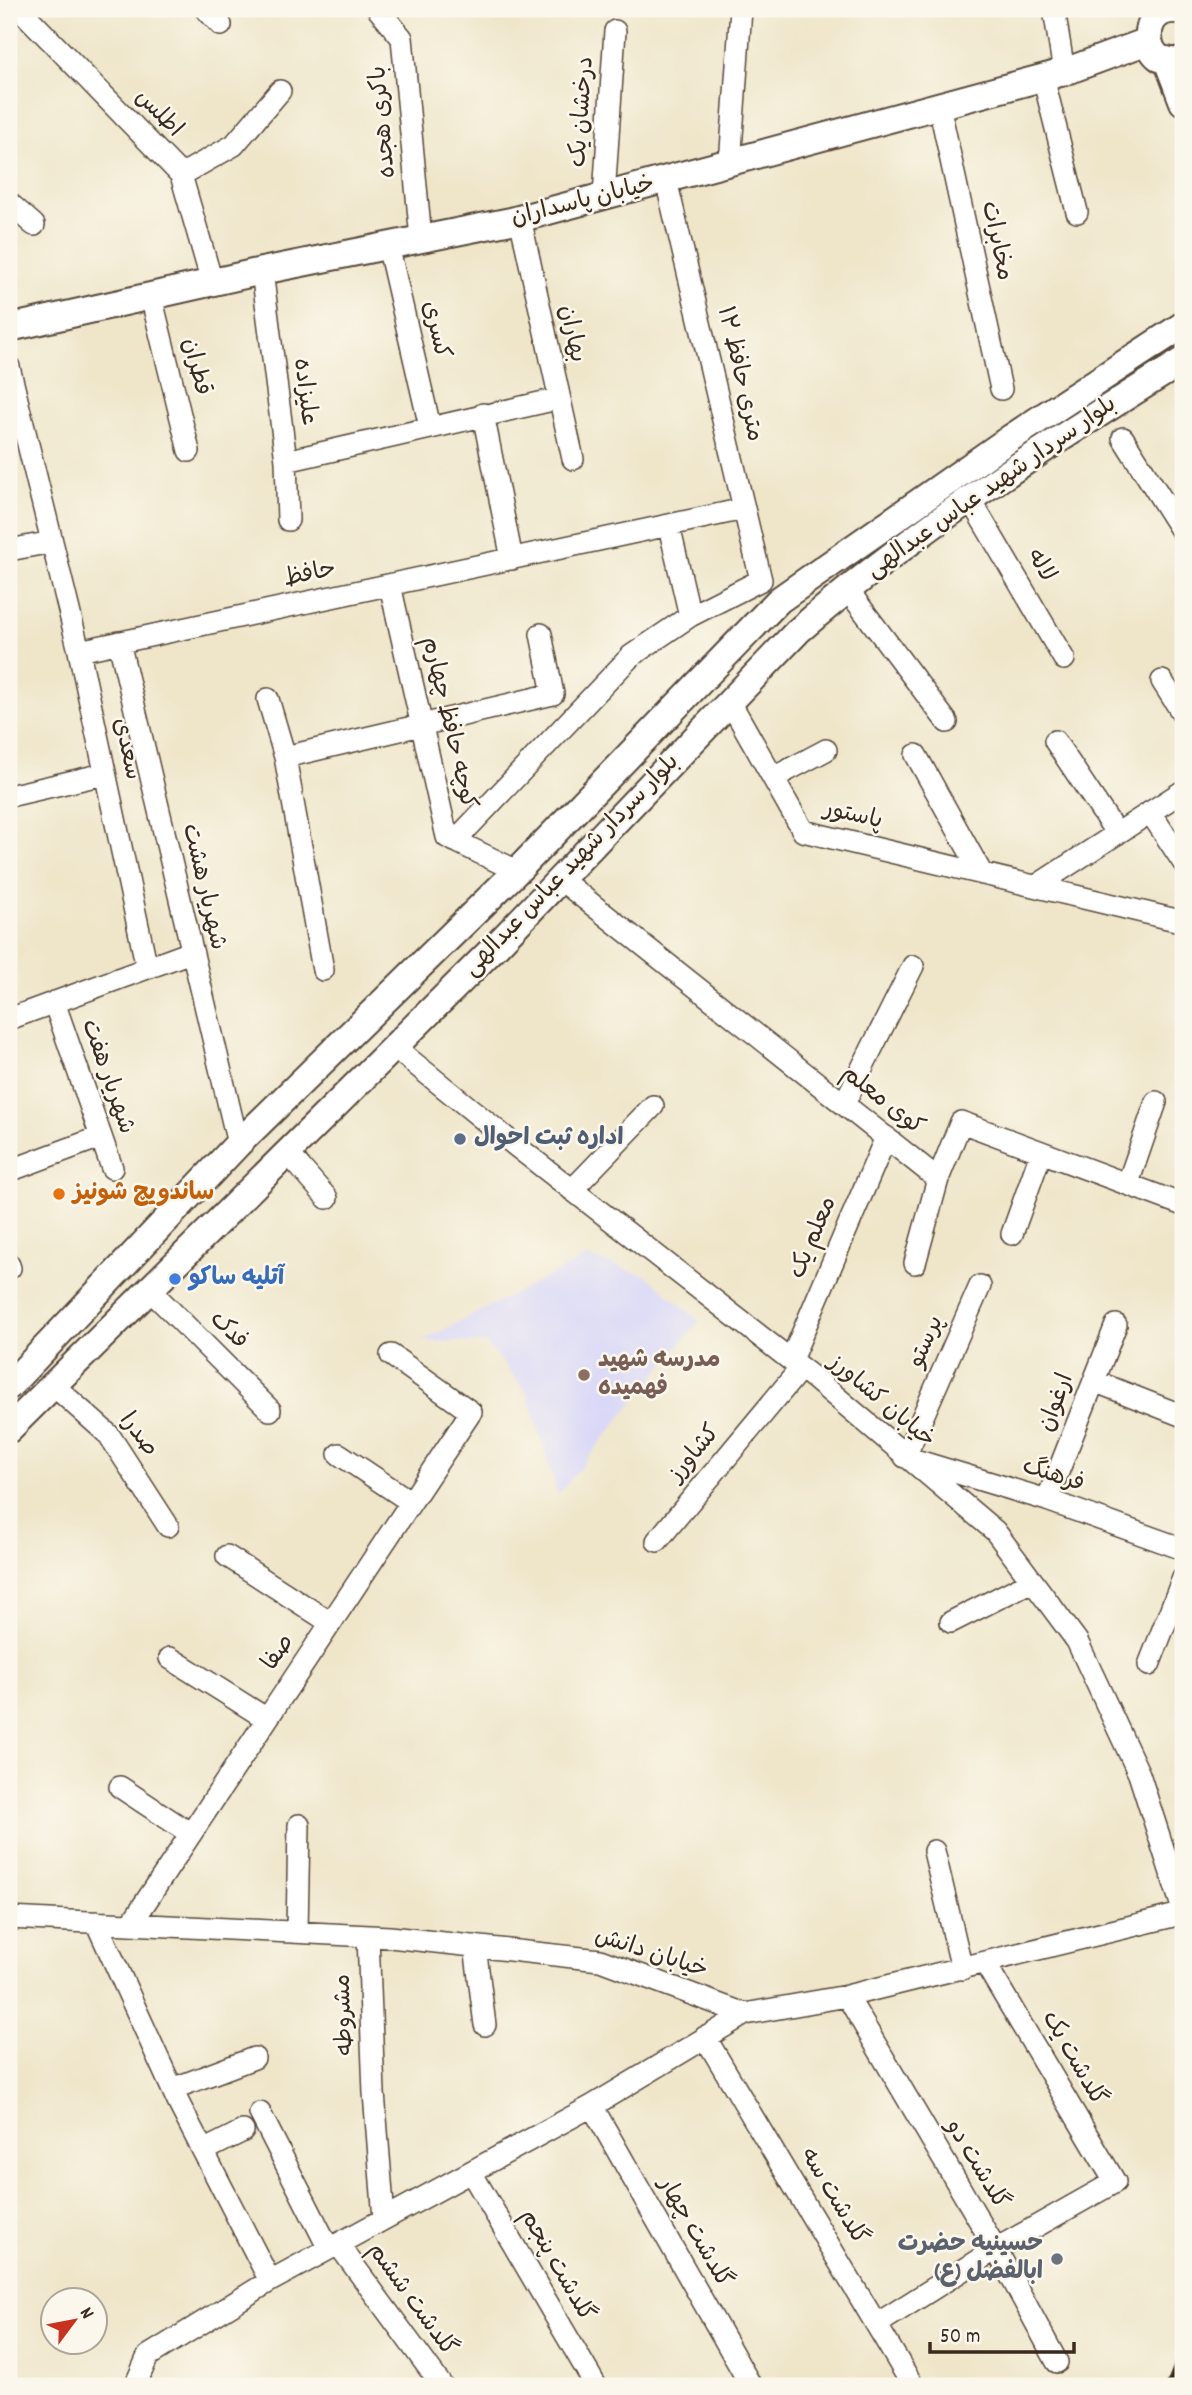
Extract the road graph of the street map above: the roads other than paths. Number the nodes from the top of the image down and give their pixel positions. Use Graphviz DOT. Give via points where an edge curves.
graph roads {
  1 [pos="20,9"];
  2 [pos="206,9"];
  3 [pos="378,9"];
  4 [pos="741,9"];
  5 [pos="1054,9"];
  6 [pos="1173,9"];
  7 [pos="1183,12"];
  8 [pos="221,25"];
  9 [pos="1146,25"];
  10 [pos="615,32"];
  11 [pos="1175,59"];
  12 [pos="1054,75"];
  13 [pos="280,91"];
  14 [pos="1183,102"];
  15 [pos="939,105"];
  16 [pos="730,164"];
  17 [pos="181,175"];
  18 [pos="666,180"];
  19 [pos="604,196"];
  20 [pos="9,203"];
  21 [pos="1077,212"];
  22 [pos="520,218"];
  23 [pos="34,225"];
  24 [pos="421,239"];
  25 [pos="388,246"];
  26 [pos="262,271"];
  27 [pos="212,282"];
  28 [pos="151,296"];
  29 [pos="1183,325"];
  30 [pos="9,328"];
  31 [pos="1183,360"];
  32 [pos="9,367"];
  33 [pos="1001,389"];
  34 [pos="557,399"];
  35 [pos="483,414"];
  36 [pos="430,427"];
  37 [pos="1123,438"];
  38 [pos="188,451"];
  39 [pos="573,459"];
  40 [pos="286,461"];
  41 [pos="971,501"];
  42 [pos="744,509"];
  43 [pos="288,520"];
  44 [pos="669,526"];
  45 [pos="1183,533"];
  46 [pos="52,542"];
  47 [pos="9,550"];
  48 [pos="512,559"];
  49 [pos="390,585"];
  50 [pos="847,589"];
  51 [pos="690,616"];
  52 [pos="541,634"];
  53 [pos="119,642"];
  54 [pos="79,651"];
  55 [pos="1064,659"];
  56 [pos="1162,681"];
  57 [pos="268,699"];
  58 [pos="730,702"];
  59 [pos="1183,714"];
  60 [pos="947,722"];
  61 [pos="422,726"];
  62 [pos="1055,741"];
  63 [pos="826,750"];
  64 [pos="916,755"];
  65 [pos="285,757"];
  66 [pos="104,774"];
  67 [pos="773,778"];
  68 [pos="1183,790"];
  69 [pos="9,796"];
  70 [pos="1150,812"];
  71 [pos="1117,834"];
  72 [pos="455,841"];
  73 [pos="1183,862"];
  74 [pos="517,871"];
  75 [pos="982,874"];
  76 [pos="560,879"];
  77 [pos="1036,886"];
  78 [pos="1176,920"];
  79 [pos="191,952"];
  80 [pos="914,965"];
  81 [pos="147,968"];
  82 [pos="323,970"];
  83 [pos="54,1002"];
  84 [pos="368,1017"];
  85 [pos="9,1019"];
  86 [pos="393,1046"];
  87 [pos="1156,1102"];
  88 [pos="844,1104"];
  89 [pos="653,1105"];
  90 [pos="100,1137"];
  91 [pos="886,1137"];
  92 [pos="238,1144"];
  93 [pos="287,1153"];
  94 [pos="1041,1153"];
  95 [pos="113,1168"];
  96 [pos="9,1171"];
  97 [pos="939,1179"];
  98 [pos="1128,1184"];
  99 [pos="572,1190"];
  100 [pos="327,1198"];
  101 [pos="1183,1205"];
  102 [pos="1012,1234"];
  103 [pos="915,1263"];
  104 [pos="980,1286"];
  105 [pos="149,1289"];
  106 [pos="1116,1325"];
  107 [pos="391,1355"];
  108 [pos="796,1364"];
  109 [pos="1094,1381"];
  110 [pos="53,1385"];
  111 [pos="9,1387"];
  112 [pos="270,1409"];
  113 [pos="1183,1416"];
  114 [pos="9,1429"];
  115 [pos="339,1454"];
  116 [pos="905,1457"];
  117 [pos="1047,1500"];
  118 [pos="411,1502"];
  119 [pos="168,1526"];
  120 [pos="657,1541"];
  121 [pos="1183,1549"];
  122 [pos="227,1556"];
  123 [pos="1183,1578"];
  124 [pos="1032,1581"];
  125 [pos="951,1622"];
  126 [pos="331,1623"];
  127 [pos="170,1658"];
  128 [pos="1149,1665"];
  129 [pos="267,1719"];
  130 [pos="120,1787"];
  131 [pos="299,1825"];
  132 [pos="191,1834"];
  133 [pos="933,1851"];
  134 [pos="9,1918"];
  135 [pos="96,1922"];
  136 [pos="131,1924"];
  137 [pos="297,1932"];
  138 [pos="368,1936"];
  139 [pos="475,1946"];
  140 [pos="985,1963"];
  141 [pos="962,1969"];
  142 [pos="846,1996"];
  143 [pos="745,2014"];
  144 [pos="485,2025"];
  145 [pos="705,2037"];
  146 [pos="254,2058"];
  147 [pos="172,2089"];
  148 [pos="592,2106"];
  149 [pos="260,2113"];
  150 [pos="243,2131"];
  151 [pos="203,2151"];
  152 [pos="471,2172"];
  153 [pos="384,2219"];
  154 [pos="334,2247"];
  155 [pos="996,2249"];
  156 [pos="270,2281"];
  157 [pos="877,2324"];
  158 [pos="1057,2362"];
  159 [pos="135,2386"];
  160 [pos="442,2386"];
  161 [pos="596,2386"];
  162 [pos="751,2386"];
  163 [pos="913,2386"];
  1 -- 17 [label="street, اطلس"];
  2 -- 8 [label="street"];
  3 -- 24 [label="street, باکری هجده" via="402,38"];
  4 -- 16 [label="street"];
  5 -- 12 [label="street"];
  6 -- 7 [label="street"];
  6 -- 9 [label="street, خیابان پاسداران"];
  9 -- 11 [label="street" via="1152,50"];
  9 -- 12 [label="street, خیابان پاسداران"];
  10 -- 19 [label="street, درخشان یک"];
  11 -- 14 [label="street"];
  12 -- 15 [label="street, خیابان پاسداران"];
  12 -- 21 [label="street"];
  13 -- 17 [label="street" via="234,145"];
  15 -- 16 [label="street, خیابان پاسداران"];
  15 -- 33 [label="street, مخابرات"];
  16 -- 18 [label="street, خیابان پاسداران"];
  17 -- 27 [label="street, اطلس"];
  18 -- 19 [label="street, خیابان پاسداران"];
  18 -- 42 [label="street, ۱۲ متری حافظ"];
  19 -- 22 [label="street, خیابان پاسداران"];
  20 -- 23 [label="street"];
  22 -- 24 [label="street, خیابان پاسداران"];
  22 -- 34 [label="street, بهاران"];
  24 -- 25 [label="street, خیابان پاسداران"];
  25 -- 26 [label="street, خیابان پاسداران"];
  25 -- 36 [label="street, کسری"];
  26 -- 27 [label="street, خیابان پاسداران"];
  26 -- 40 [label="street, علیزاده"];
  27 -- 28 [label="street, خیابان پاسداران"];
  28 -- 30 [label="street, خیابان پاسداران"];
  28 -- 38 [label="street, قطران"];
  29 -- 74 [label="street, بلوار سردار شهید عباس عبدالهی" via="1012,437 779,600"];
  31 -- 41 [label="street, بلوار سردار شهید عباس عبدالهی"];
  32 -- 46 [label="street, سعدی"];
  34 -- 35 [label="street"];
  34 -- 39 [label="street, بهاران"];
  35 -- 36 [label="street"];
  35 -- 48 [label="street"];
  36 -- 40 [label="street"];
  37 -- 45 [label="street"];
  40 -- 43 [label="street, علیزاده"];
  41 -- 50 [label="street, بلوار سردار شهید عباس عبدالهی"];
  41 -- 55 [label="street, لاله"];
  42 -- 44 [label="street, حافظ"];
  42 -- 51 [label="street, ۱۲ متری حافظ" via="761,580"];
  44 -- 48 [label="street, حافظ"];
  44 -- 51 [label="street"];
  46 -- 47 [label="street"];
  46 -- 54 [label="street, سعدی"];
  48 -- 49 [label="street, حافظ"];
  49 -- 53 [label="street, حافظ"];
  49 -- 61 [label="street, کوچه حافظ چهارم"];
  50 -- 58 [label="street, بلوار سردار شهید عباس عبدالهی" via="798,631"];
  50 -- 60 [label="street"];
  51 -- 72 [label="street" via="631,656"];
  52 -- 61 [label="street" via="553,694"];
  53 -- 54 [label="street, حافظ"];
  53 -- 79 [label="street, شهریار هشت"];
  54 -- 66 [label="street, سعدی"];
  56 -- 59 [label="street"];
  57 -- 65 [label="street"];
  58 -- 67 [label="street, پاستور"];
  58 -- 76 [label="street, بلوار سردار شهید عباس عبدالهی"];
  61 -- 65 [label="street"];
  61 -- 72 [label="street, کوچه حافظ چهارم" via="447,837"];
  62 -- 71 [label="street"];
  63 -- 67 [label="street"];
  64 -- 75 [label="street"];
  65 -- 82 [label="street"];
  66 -- 69 [label="street"];
  66 -- 81 [label="street, سعدی"];
  67 -- 75 [label="street, پاستور" via="803,831"];
  68 -- 70 [label="street"];
  70 -- 71 [label="street"];
  70 -- 73 [label="street"];
  71 -- 77 [label="street"];
  72 -- 74 [label="street, کوچه حافظ چهارم"];
  74 -- 84 [label="street, بلوار سردار شهید عباس عبدالهی"];
  75 -- 77 [label="street, پاستور"];
  76 -- 86 [label="street, بلوار سردار شهید عباس عبدالهی"];
  76 -- 88 [label="street, کوی معلم"];
  77 -- 78 [label="street, پاستور"];
  79 -- 81 [label="street"];
  79 -- 92 [label="street, شهریار هشت"];
  80 -- 88 [label="street"];
  81 -- 83 [label="street"];
  83 -- 85 [label="street"];
  83 -- 90 [label="street, شهریار هفت"];
  84 -- 86 [label="street"];
  84 -- 92 [label="street, بلوار سردار شهید عباس عبدالهی"];
  86 -- 93 [label="street, بلوار سردار شهید عباس عبدالهی"];
  86 -- 99 [label="street, خیابان کشاورز"];
  87 -- 98 [label="street"];
  88 -- 91 [label="street, کوی معلم"];
  89 -- 99 [label="street"];
  90 -- 95 [label="street, شهریار هفت"];
  90 -- 96 [label="street"];
  91 -- 97 [label="street, کوی معلم"];
  91 -- 108 [label="street, معلم یک"];
  92 -- 111 [label="street, بلوار سردار شهید عباس عبدالهی"];
  93 -- 100 [label="street"];
  93 -- 105 [label="street, بلوار سردار شهید عباس عبدالهی"];
  94 -- 97 [label="street, کوی معلم" via="961,1122"];
  94 -- 98 [label="street, کوی معلم"];
  94 -- 102 [label="street"];
  97 -- 103 [label="street"];
  98 -- 101 [label="street, کوی معلم"];
  99 -- 108 [label="street, خیابان کشاورز"];
  104 -- 116 [label="street, پرستو"];
  105 -- 110 [label="street, بلوار سردار شهید عباس عبدالهی"];
  105 -- 112 [label="street, فدک"];
  106 -- 109 [label="street, ارغوان"];
  107 -- 118 [label="street, صفا" via="471,1412"];
  108 -- 116 [label="street, خیابان کشاورز"];
  108 -- 120 [label="street, کشاورز"];
  109 -- 113 [label="street"];
  109 -- 117 [label="street, ارغوان"];
  110 -- 114 [label="street, بلوار سردار شهید عباس عبدالهی"];
  110 -- 119 [label="street, صدرا" via="109,1435"];
  115 -- 118 [label="street"];
  116 -- 117 [label="street, فرهنگ"];
  116 -- 124 [label="street, خیابان کشاورز" via="995,1531"];
  117 -- 121 [label="street, فرهنگ"];
  118 -- 126 [label="street, صفا"];
  122 -- 126 [label="street"];
  123 -- 128 [label="street"];
  124 -- 125 [label="street"];
  124 -- 140 [label="street, خیابان کشاورز" via="1077,1641 1139,1774 1182,1907 1181,1914"];
  126 -- 129 [label="street, صفا"];
  127 -- 129 [label="street"];
  129 -- 132 [label="street, صفا"];
  130 -- 132 [label="street"];
  131 -- 137 [label="street"];
  132 -- 136 [label="street, صفا"];
  133 -- 141 [label="street"];
  134 -- 135 [label="street, خیابان دانش"];
  135 -- 136 [label="street, خیابان دانش"];
  135 -- 147 [label="street"];
  136 -- 137 [label="street, خیابان دانش"];
  137 -- 138 [label="street, خیابان دانش"];
  138 -- 139 [label="street, خیابان دانش"];
  138 -- 153 [label="street, مشروطه"];
  139 -- 143 [label="street, خیابان دانش" via="600,1960"];
  139 -- 144 [label="street"];
  140 -- 141 [label="street"];
  140 -- 155 [label="street, گلدشت یک" via="1115,2182"];
  141 -- 142 [label="street"];
  142 -- 143 [label="street"];
  142 -- 155 [label="street, گلدشت دو"];
  143 -- 145 [label="street"];
  145 -- 148 [label="street"];
  145 -- 157 [label="street, گلدشت سه"];
  146 -- 147 [label="street"];
  147 -- 151 [label="street"];
  148 -- 152 [label="street"];
  148 -- 162 [label="street, گلدشت چهار"];
  149 -- 154 [label="street, گلدشت ششم"];
  150 -- 151 [label="street"];
  151 -- 156 [label="street"];
  152 -- 153 [label="street"];
  152 -- 161 [label="street, گلدشت پنجم"];
  153 -- 154 [label="street"];
  154 -- 156 [label="street"];
  154 -- 160 [label="street, گلدشت ششم"];
  155 -- 157 [label="street"];
  155 -- 158 [label="street, گلدشت دو"];
  156 -- 159 [label="street" via="148,2356"];
  157 -- 163 [label="street, گلدشت سه"];
}
